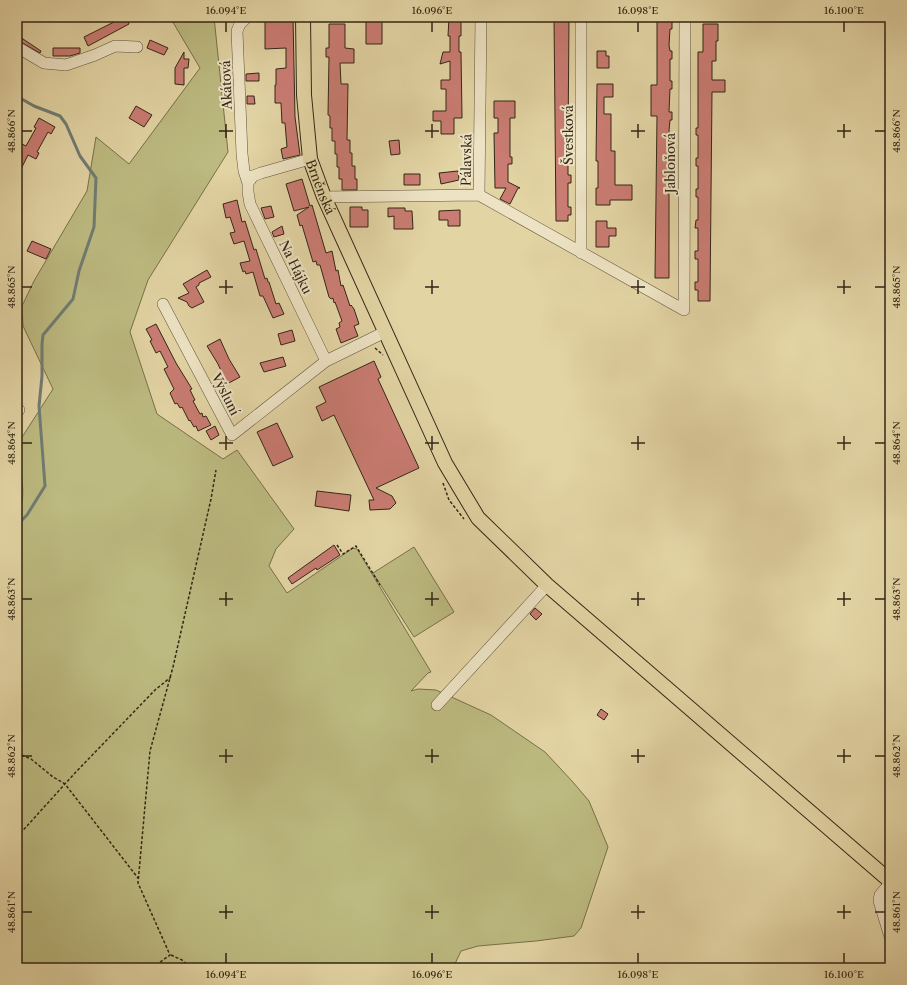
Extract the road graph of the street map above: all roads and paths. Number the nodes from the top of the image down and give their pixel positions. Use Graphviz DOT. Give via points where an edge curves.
graph roads {
  1 [pos="247,17"];
  2 [pos="303,17"];
  3 [pos="481,17"];
  4 [pos="581,17"];
  5 [pos="684,17"];
  6 [pos="137,47"];
  7 [pos="17,48"];
  8 [pos="310,159"];
  9 [pos="248,183"];
  10 [pos="479,195"];
  11 [pos="324,197"];
  12 [pos="581,253"];
  13 [pos="163,304"];
  14 [pos="388,337"];
  15 [pos="326,362"];
  16 [pos="216,470"];
  17 [pos="337,545"];
  18 [pos="380,585"];
  19 [pos="547,585"];
  20 [pos="171,677"];
  21 [pos="437,705"];
  22 [pos="17,753"];
  23 [pos="65,784"];
  24 [pos="17,837"];
  25 [pos="138,878"];
  26 [pos="890,882"];
  27 [pos="890,937"];
  28 [pos="170,955"];
  29 [pos="152,968"];
  30 [pos="191,968"];
  1 -- 9 [label="street, Akátová" via="237,31 242,154"];
  2 -- 8 [label="main road, Brněnská" via="304,95"];
  3 -- 10 [label="street, Pálavská"];
  4 -- 12 [label="street, Švestková"];
  5 -- 12 [label="street, Jabloňová" via="684,310"];
  6 -- 7 [label="street" via="114,46 66,65 44,63"];
  8 -- 9 [label="street" via="253,176"];
  8 -- 11 [label="main road, Brněnská"];
  9 -- 15 [label="street, Na Hájku" via="250,204"];
  10 -- 11 [label="street, Pálavská"];
  10 -- 12 [label="street"];
  11 -- 14 [label="main road, Brněnská"];
  13 -- 15 [label="street, Výsluní" via="232,435"];
  14 -- 15 [label="street"];
  14 -- 19 [label="main road, Brněnská" via="445,464 478,518"];
  16 -- 20 [label="path"];
  17 -- 18 [label="path" via="343,554 356,546"];
  19 -- 21 [label="street"];
  19 -- 26 [label="main road, Brněnská"];
  20 -- 23 [label="path" via="155,690"];
  20 -- 25 [label="path" via="150,750"];
  22 -- 23 [label="path" via="31,759"];
  23 -- 24 [label="path"];
  23 -- 25 [label="path"];
  25 -- 28 [label="path"];
  26 -- 27 [label="street" via="880,895 879,901"];
  28 -- 29 [label="path"];
  28 -- 30 [label="path" via="182,960"];
}
